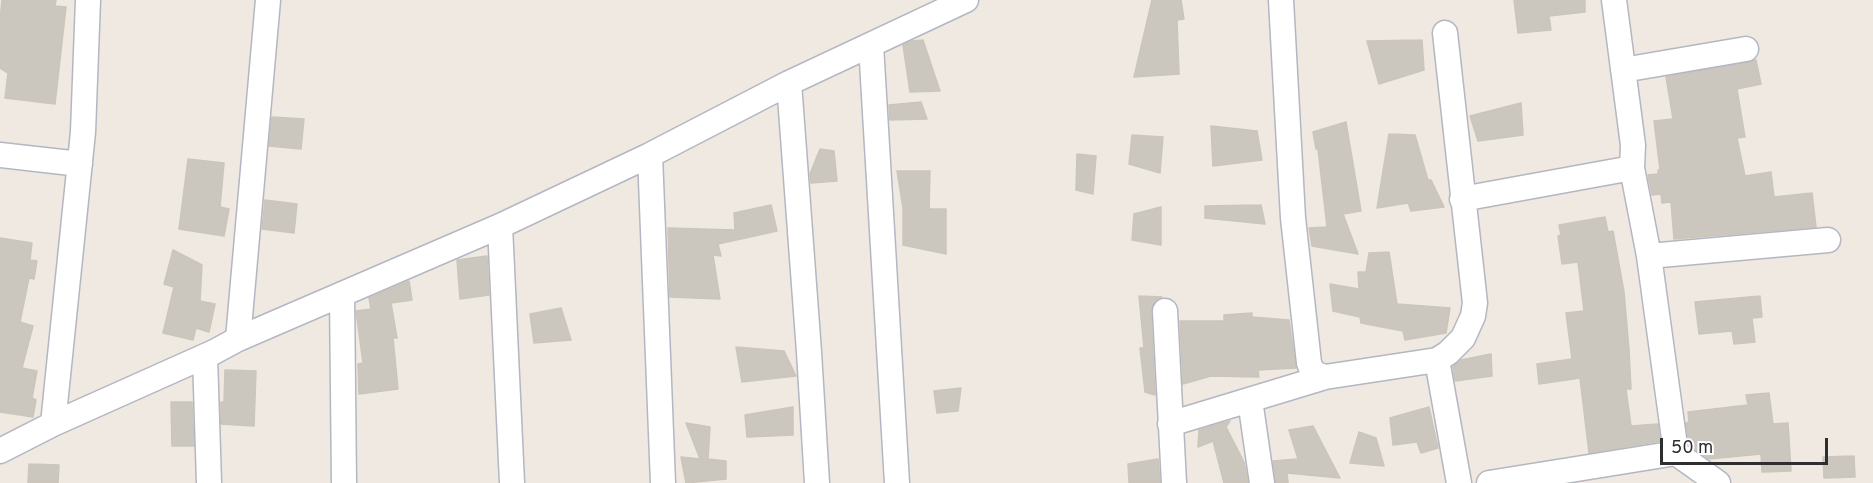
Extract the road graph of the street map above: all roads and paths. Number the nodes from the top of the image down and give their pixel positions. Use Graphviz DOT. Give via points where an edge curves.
graph roads {
  1 [pos="88,0"];
  2 [pos="268,0"];
  3 [pos="966,0"];
  4 [pos="1281,0"];
  5 [pos="1614,0"];
  6 [pos="1444,33"];
  7 [pos="872,45"];
  8 [pos="1746,49"];
  9 [pos="1623,70"];
  10 [pos="789,83"];
  11 [pos="0,154"];
  12 [pos="650,155"];
  13 [pos="80,164"];
  14 [pos="1632,168"];
  15 [pos="1462,199"];
  16 [pos="500,226"];
  17 [pos="1828,240"];
  18 [pos="1649,256"];
  19 [pos="342,294"];
  20 [pos="1166,311"];
  21 [pos="238,339"];
  22 [pos="205,357"];
  23 [pos="1437,360"];
  24 [pos="1325,377"];
  25 [pos="1250,400"];
  26 [pos="53,424"];
  27 [pos="1170,424"];
  28 [pos="0,451"];
  29 [pos="1676,453"];
  30 [pos="209,483"];
  31 [pos="344,483"];
  32 [pos="512,483"];
  33 [pos="663,483"];
  34 [pos="817,483"];
  35 [pos="897,483"];
  36 [pos="1174,483"];
  37 [pos="1262,483"];
  38 [pos="1459,483"];
  39 [pos="1489,483"];
  40 [pos="1718,483"];
  1 -- 13 [label="street"];
  2 -- 21 [label="street"];
  3 -- 7 [label="street"];
  4 -- 24 [label="street" via="1293,218 1309,363 1313,373"];
  5 -- 9 [label="street"];
  6 -- 15 [label="street"];
  7 -- 10 [label="street"];
  7 -- 35 [label="street"];
  8 -- 9 [label="street"];
  9 -- 14 [label="street" via="1633,145"];
  10 -- 12 [label="street"];
  10 -- 34 [label="street"];
  11 -- 13 [label="street"];
  12 -- 16 [label="street"];
  12 -- 33 [label="street"];
  13 -- 26 [label="street"];
  14 -- 15 [label="street"];
  14 -- 18 [label="street"];
  15 -- 23 [label="street" via="1475,303 1473,316 1463,338"];
  16 -- 19 [label="street"];
  16 -- 32 [label="street"];
  17 -- 18 [label="street"];
  18 -- 29 [label="street"];
  19 -- 21 [label="street"];
  19 -- 31 [label="street"];
  20 -- 27 [label="street"];
  21 -- 22 [label="street"];
  22 -- 26 [label="street"];
  22 -- 30 [label="street"];
  23 -- 24 [label="street"];
  23 -- 38 [label="street"];
  24 -- 25 [label="street"];
  25 -- 27 [label="street"];
  25 -- 37 [label="street"];
  26 -- 28 [label="street"];
  27 -- 36 [label="street"];
  29 -- 39 [label="street"];
  29 -- 40 [label="street"];
}
